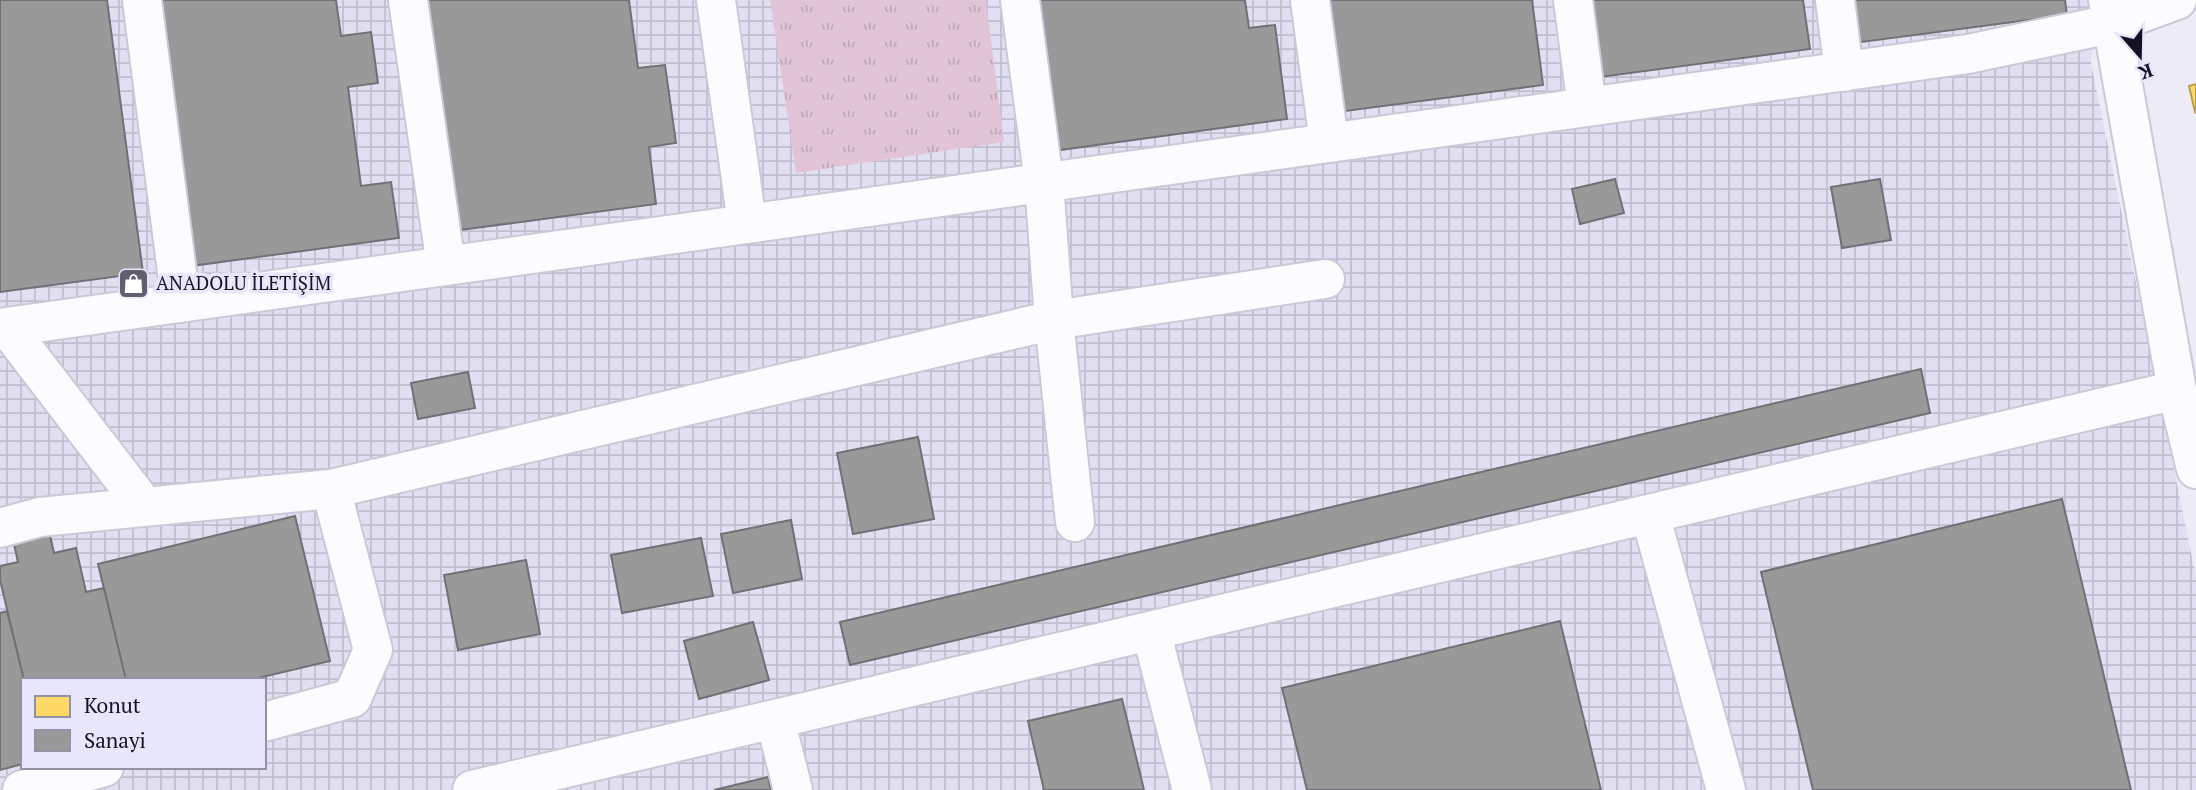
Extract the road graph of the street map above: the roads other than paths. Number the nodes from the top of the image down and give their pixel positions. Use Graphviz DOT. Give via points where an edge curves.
graph roads {
  1 [pos="142,0"];
  2 [pos="408,0"];
  3 [pos="716,0"];
  4 [pos="1020,0"];
  5 [pos="1310,0"];
  6 [pos="1573,0"];
  7 [pos="1835,0"];
  8 [pos="2177,0"];
  9 [pos="2110,12"];
  10 [pos="1844,72"];
  11 [pos="1587,107"];
  12 [pos="1329,142"];
  13 [pos="1044,182"];
  14 [pos="747,223"];
  15 [pos="446,266"];
  16 [pos="1325,279"];
  17 [pos="181,303"];
  18 [pos="1054,320"];
  19 [pos="4,328"];
  20 [pos="2177,390"];
  21 [pos="2196,469"];
  22 [pos="331,489"];
  23 [pos="145,507"];
  24 [pos="1650,514"];
  25 [pos="1075,522"];
  26 [pos="0,528"];
  27 [pos="1150,631"];
  28 [pos="775,719"];
  29 [pos="266,721"];
  30 [pos="97,769"];
  31 [pos="22,790"];
  32 [pos="472,790"];
  33 [pos="793,790"];
  34 [pos="1192,790"];
  35 [pos="1726,790"];
  1 -- 17 [label="street"];
  2 -- 15 [label="street"];
  3 -- 14 [label="street"];
  4 -- 13 [label="street"];
  5 -- 12 [label="street"];
  6 -- 11 [label="street"];
  7 -- 10 [label="street"];
  8 -- 9 [label="street"];
  9 -- 10 [label="street" via="1968,54"];
  9 -- 20 [label="street"];
  10 -- 11 [label="street"];
  11 -- 12 [label="street"];
  12 -- 13 [label="street"];
  13 -- 14 [label="street"];
  13 -- 18 [label="street"];
  14 -- 15 [label="street"];
  15 -- 17 [label="street"];
  16 -- 18 [label="street"];
  17 -- 19 [label="street"];
  18 -- 22 [label="street"];
  18 -- 25 [label="street"];
  19 -- 23 [label="street"];
  20 -- 21 [label="street"];
  20 -- 24 [label="street"];
  22 -- 23 [label="street"];
  22 -- 29 [label="street" via="373,650 352,698"];
  23 -- 26 [label="street" via="40,517"];
  24 -- 27 [label="street"];
  24 -- 35 [label="street"];
  27 -- 28 [label="street"];
  27 -- 34 [label="street"];
  28 -- 32 [label="street"];
  28 -- 33 [label="street"];
  30 -- 31 [label="street"];
}
